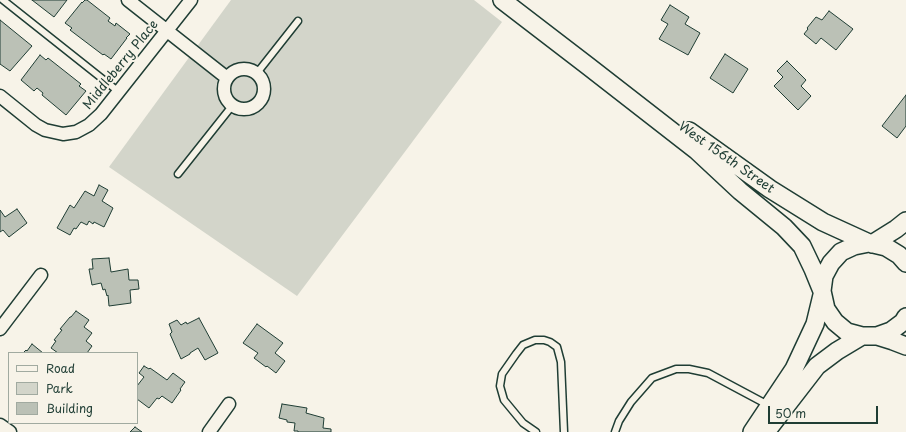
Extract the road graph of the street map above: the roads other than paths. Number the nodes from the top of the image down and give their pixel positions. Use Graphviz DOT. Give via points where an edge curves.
graph roads {
  1 [pos="3,0"];
  2 [pos="128,0"];
  3 [pos="191,0"];
  4 [pos="502,0"];
  5 [pos="298,21"];
  6 [pos="167,31"];
  7 [pos="588,66"];
  8 [pos="257,73"];
  9 [pos="227,78"];
  10 [pos="119,92"];
  11 [pos="0,96"];
  12 [pos="232,106"];
  13 [pos="178,174"];
  14 [pos="906,221"];
  15 [pos="870,244"];
  16 [pos="906,263"];
  17 [pos="41,275"];
  18 [pos="822,292"];
  19 [pos="906,318"];
  20 [pos="0,329"];
  21 [pos="870,336"];
  22 [pos="906,346"];
  23 [pos="229,404"];
  24 [pos="769,406"];
  25 [pos="0,425"];
  26 [pos="10,432"];
  27 [pos="209,432"];
  28 [pos="536,432"];
  29 [pos="564,432"];
  30 [pos="615,432"];
  31 [pos="752,432"];
  32 [pos="766,432"];
  1 -- 10 [label="lane"];
  2 -- 6 [label="street"];
  3 -- 6 [label="street, Middleberry Place"];
  4 -- 7 [label="street, West 156th Street"];
  5 -- 8 [label="lane"];
  6 -- 9 [label="street"];
  6 -- 10 [label="street, Middleberry Place"];
  7 -- 15 [label="street, West 156th Street" via="682,127 770,189 824,222"];
  7 -- 18 [label="street, West 156th Street" via="696,150 784,227 802,246"];
  8 -- 9 [label="street" via="244,68 231,73"];
  8 -- 12 [label="street" via="265,85 263,98 253,108 246,110"];
  9 -- 12 [label="street" via="224,84 225,96"];
  10 -- 11 [label="street, Middleberry Place" via="89,126 63,134 40,127"];
  12 -- 13 [label="lane"];
  14 -- 15 [label="street"];
  15 -- 16 [label="street, West 156th Street" via="886,247"];
  15 -- 18 [label="street" via="854,246 841,252 824,276"];
  17 -- 20 [label="street"];
  18 -- 21 [label="street, West 156th Street" via="826,309 835,322 847,332"];
  18 -- 24 [label="street" via="815,324 800,357"];
  19 -- 21 [label="street" via="891,331"];
  21 -- 22 [label="street"];
  21 -- 32 [label="street" via="837,351 817,366"];
  23 -- 27 [label="street"];
  24 -- 30 [label="lane" via="708,374 689,369 676,369 652,378 631,402"];
  24 -- 31 [label="street"];
  25 -- 26 [label="street"];
  28 -- 29 [label="lane" via="523,423 504,400 500,386 502,374 516,354 523,345 535,340 544,340 557,347 561,362"];
}
